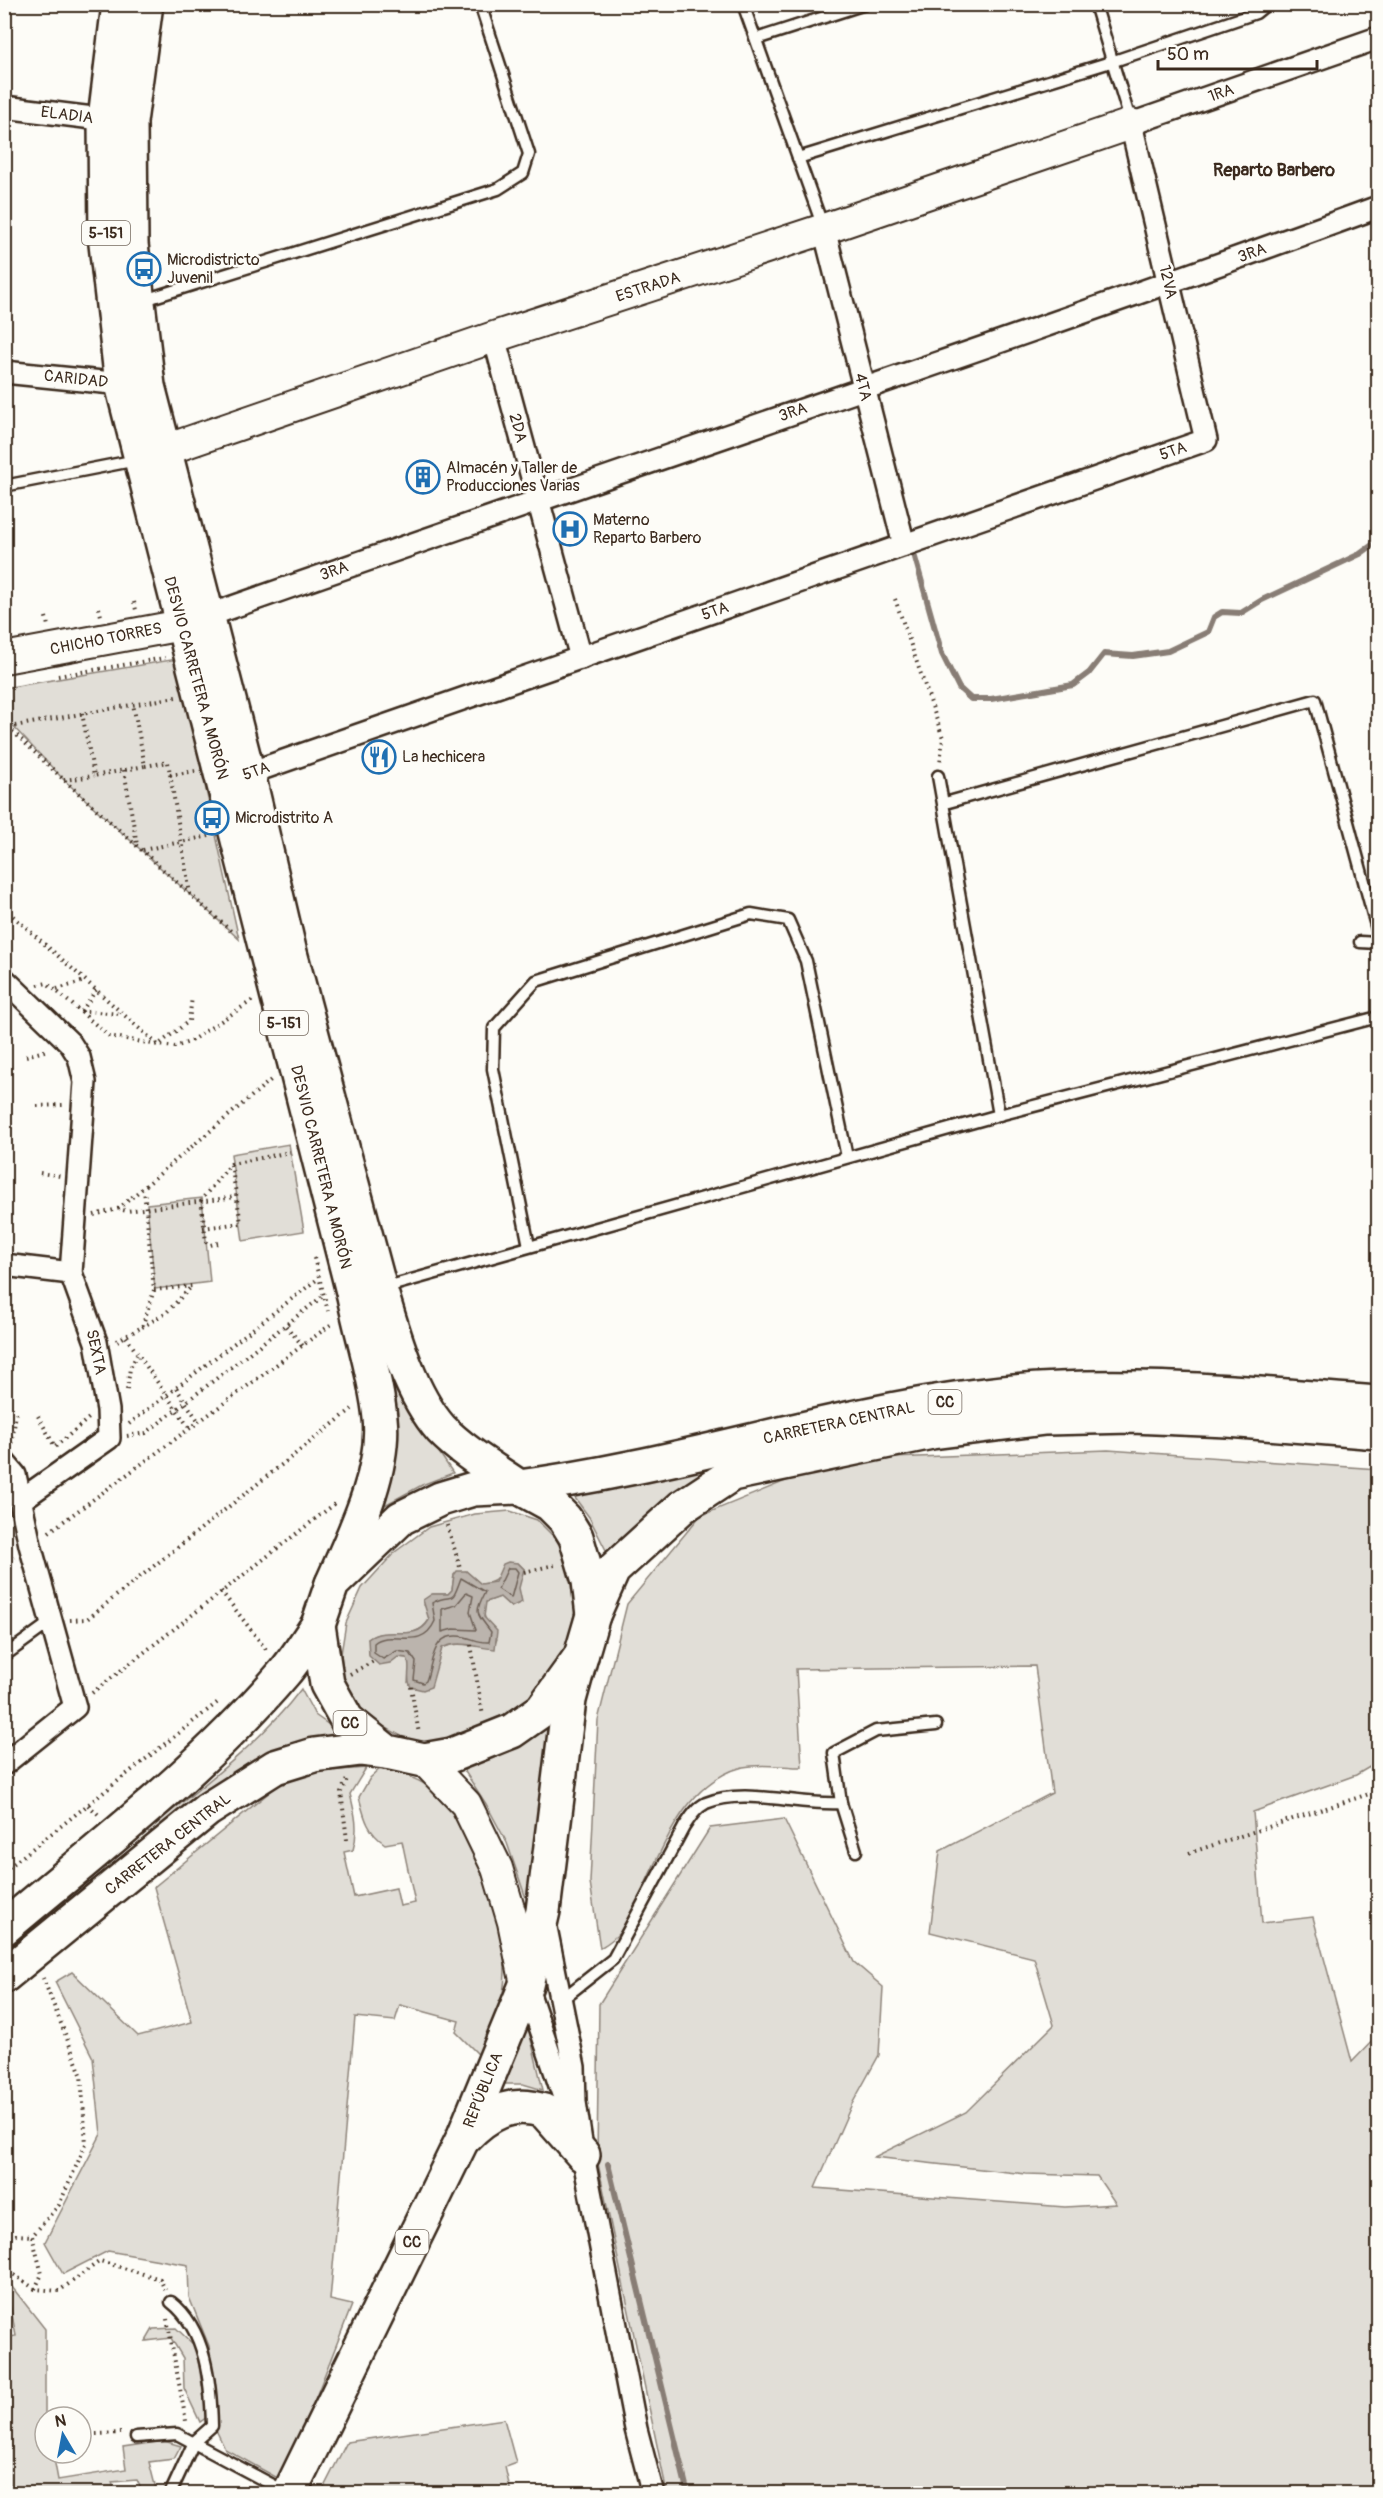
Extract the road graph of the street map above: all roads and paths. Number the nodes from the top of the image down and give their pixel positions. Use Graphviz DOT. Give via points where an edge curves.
graph roads {
  1 [pos="119,4"];
  2 [pos="146,4"];
  3 [pos="480,4"];
  4 [pos="743,4"];
  5 [pos="865,4"];
  6 [pos="1095,4"];
  7 [pos="1267,4"];
  8 [pos="1378,38"];
  9 [pos="756,39"];
  10 [pos="1114,61"];
  11 [pos="4,107"];
  12 [pos="117,121"];
  13 [pos="1131,124"];
  14 [pos="798,158"];
  15 [pos="1378,207"];
  16 [pos="824,229"];
  17 [pos="1168,284"];
  18 [pos="138,302"];
  19 [pos="494,337"];
  20 [pos="4,372"];
  21 [pos="135,385"];
  22 [pos="863,388"];
  23 [pos="1206,440"];
  24 [pos="152,454"];
  25 [pos="4,486"];
  26 [pos="537,499"];
  27 [pos="904,545"];
  28 [pos="895,599"];
  29 [pos="193,631"];
  30 [pos="4,658"];
  31 [pos="581,658"];
  32 [pos="51,677"];
  33 [pos="200,692"];
  34 [pos="133,704"];
  35 [pos="82,713"];
  36 [pos="4,723"];
  37 [pos="9,727"];
  38 [pos="145,766"];
  39 [pos="124,770"];
  40 [pos="170,775"];
  41 [pos="94,776"];
  42 [pos="224,776"];
  43 [pos="938,776"];
  44 [pos="64,780"];
  45 [pos="945,803"];
  46 [pos="219,834"];
  47 [pos="181,842"];
  48 [pos="137,845"];
  49 [pos="142,850"];
  50 [pos="191,895"];
  51 [pos="4,908"];
  52 [pos="237,927"];
  53 [pos="1378,933"];
  54 [pos="1360,942"];
  55 [pos="1378,943"];
  56 [pos="85,981"];
  57 [pos="10,984"];
  58 [pos="252,988"];
  59 [pos="57,989"];
  60 [pos="96,990"];
  61 [pos="192,997"];
  62 [pos="254,998"];
  63 [pos="257,1010"];
  64 [pos="82,1011"];
  65 [pos="122,1014"];
  66 [pos="1378,1017"];
  67 [pos="158,1045"];
  68 [pos="270,1067"];
  69 [pos="272,1078"];
  70 [pos="275,1089"];
  71 [pos="999,1115"];
  72 [pos="288,1142"];
  73 [pos="290,1152"];
  74 [pos="847,1157"];
  75 [pos="231,1164"];
  76 [pos="293,1164"];
  77 [pos="143,1189"];
  78 [pos="236,1197"];
  79 [pos="201,1200"];
  80 [pos="146,1207"];
  81 [pos="118,1209"];
  82 [pos="73,1220"];
  83 [pos="203,1228"];
  84 [pos="218,1243"];
  85 [pos="529,1246"];
  86 [pos="314,1255"];
  87 [pos="4,1265"];
  88 [pos="71,1273"];
  89 [pos="319,1278"];
  90 [pos="154,1290"];
  91 [pos="349,1303"];
  92 [pos="286,1326"];
  93 [pos="142,1327"];
  94 [pos="334,1335"];
  95 [pos="126,1337"];
  96 [pos="96,1342"];
  97 [pos="303,1346"];
  98 [pos="137,1354"];
  99 [pos="176,1388"];
  100 [pos="166,1395"];
  101 [pos="350,1399"];
  102 [pos="128,1400"];
  103 [pos="186,1403"];
  104 [pos="1378,1403"];
  105 [pos="106,1404"];
  106 [pos="352,1409"];
  107 [pos="176,1410"];
  108 [pos="16,1412"];
  109 [pos="128,1412"];
  110 [pos="38,1416"];
  111 [pos="355,1420"];
  112 [pos="199,1422"];
  113 [pos="129,1424"];
  114 [pos="190,1429"];
  115 [pos="1378,1432"];
  116 [pos="109,1438"];
  117 [pos="7,1463"];
  118 [pos="519,1487"];
  119 [pos="440,1498"];
  120 [pos="21,1500"];
  121 [pos="337,1509"];
  122 [pos="30,1545"];
  123 [pos="583,1558"];
  124 [pos="4,1564"];
  125 [pos="461,1570"];
  126 [pos="524,1572"];
  127 [pos="332,1584"];
  128 [pos="221,1591"];
  129 [pos="593,1615"];
  130 [pos="52,1621"];
  131 [pos="318,1625"];
  132 [pos="471,1645"];
  133 [pos="4,1656"];
  134 [pos="580,1656"];
  135 [pos="285,1672"];
  136 [pos="411,1687"];
  137 [pos="228,1695"];
  138 [pos="75,1707"];
  139 [pos="936,1725"];
  140 [pos="487,1744"];
  141 [pos="374,1750"];
  142 [pos="424,1760"];
  143 [pos="4,1764"];
  144 [pos="1378,1791"];
  145 [pos="841,1803"];
  146 [pos="109,1808"];
  147 [pos="100,1815"];
  148 [pos="347,1840"];
  149 [pos="856,1851"];
  150 [pos="1189,1853"];
  151 [pos="4,1871"];
  152 [pos="543,1911"];
  153 [pos="4,1928"];
  154 [pos="33,1952"];
  155 [pos="4,1976"];
  156 [pos="526,1985"];
  157 [pos="561,2000"];
  158 [pos="463,2138"];
  159 [pos="583,2156"];
  160 [pos="32,2236"];
  161 [pos="4,2239"];
  162 [pos="4,2268"];
  163 [pos="160,2279"];
  164 [pos="35,2289"];
  165 [pos="162,2291"];
  166 [pos="171,2302"];
  167 [pos="166,2314"];
  168 [pos="136,2437"];
  169 [pos="192,2441"];
  170 [pos="170,2493"];
  171 [pos="289,2493"];
  172 [pos="653,2493"];
  1 -- 12 [label="main road, DESVIO CARRETERA A MORÓN / 5-151"];
  2 -- 12 [label="main road, DESVIO CARRETERA A MORÓN / 5-151"];
  3 -- 18 [label="lane" via="529,154 524,172 498,189"];
  4 -- 9 [label="lane"];
  5 -- 9 [label="lane"];
  6 -- 10 [label="lane"];
  7 -- 10 [label="lane" via="1256,13"];
  8 -- 13 [label="street, 1RA"];
  9 -- 14 [label="lane"];
  10 -- 13 [label="lane"];
  10 -- 14 [label="lane"];
  11 -- 12 [label="street, ELADIA"];
  12 -- 18 [label="main road, DESVIO CARRETERA A MORÓN / 5-151"];
  12 -- 21 [label="main road, DESVIO CARRETERA A MORÓN / 5-151" via="106,244"];
  13 -- 16 [label="street, ESTRADA"];
  13 -- 17 [label="street, 12VA"];
  14 -- 16 [label="lane"];
  15 -- 17 [label="street, 3RA"];
  16 -- 19 [label="street, ESTRADA"];
  16 -- 22 [label="street, 4TA"];
  17 -- 22 [label="street, 3RA"];
  17 -- 23 [label="street, 12VA"];
  18 -- 21 [label="main road, DESVIO CARRETERA A MORÓN / 5-151"];
  19 -- 24 [label="street, ESTRADA"];
  19 -- 26 [label="street, 2DA"];
  20 -- 21 [label="street, CARIDAD"];
  21 -- 24 [label="main road, DESVIO CARRETERA A MORÓN / 5-151"];
  22 -- 26 [label="street, 3RA"];
  22 -- 27 [label="street, 4TA"];
  23 -- 27 [label="street, 5TA"];
  24 -- 25 [label="lane"];
  24 -- 29 [label="main road, DESVIO CARRETERA A MORÓN / 5-151"];
  26 -- 29 [label="street, 3RA"];
  26 -- 31 [label="street, 2DA"];
  27 -- 31 [label="street, 5TA"];
  28 -- 43 [label="path" via="944,738"];
  29 -- 30 [label="street, CHICHO TORRES"];
  29 -- 32 [label="path"];
  29 -- 33 [label="main road, DESVIO CARRETERA A MORÓN / 5-151"];
  29 -- 42 [label="main road, DESVIO CARRETERA A MORÓN / 5-151"];
  31 -- 42 [label="street, 5TA"];
  33 -- 34 [label="path"];
  33 -- 42 [label="main road, DESVIO CARRETERA A MORÓN / 5-151"];
  34 -- 35 [label="path"];
  34 -- 38 [label="path"];
  35 -- 37 [label="path"];
  35 -- 41 [label="path"];
  36 -- 37 [label="path"];
  37 -- 44 [label="path"];
  38 -- 39 [label="path"];
  38 -- 40 [label="path" via="168,762"];
  39 -- 41 [label="path"];
  39 -- 48 [label="path"];
  40 -- 42 [label="path"];
  40 -- 47 [label="path"];
  41 -- 44 [label="path"];
  42 -- 91 [label="main road, DESVIO CARRETERA A MORÓN / 5-151"];
  43 -- 45 [label="lane"];
  44 -- 48 [label="path"];
  45 -- 53 [label="lane" via="1315,700"];
  45 -- 71 [label="lane"];
  46 -- 47 [label="path"];
  47 -- 49 [label="path"];
  47 -- 50 [label="path"];
  48 -- 49 [label="path"];
  49 -- 50 [label="path"];
  50 -- 52 [label="path" via="239,939"];
  51 -- 56 [label="path"];
  54 -- 55 [label="lane"];
  56 -- 59 [label="path"];
  56 -- 60 [label="path"];
  57 -- 59 [label="path" via="47,983"];
  57 -- 82 [label="street, SEXTA" via="70,1043 79,1057 85,1082"];
  58 -- 62 [label="path"];
  59 -- 64 [label="path"];
  60 -- 64 [label="path"];
  60 -- 65 [label="path"];
  61 -- 67 [label="path" via="189,1021"];
  62 -- 63 [label="path"];
  62 -- 67 [label="path" via="189,1042 175,1047"];
  64 -- 65 [label="path"];
  64 -- 67 [label="path" via="109,1036"];
  65 -- 67 [label="path"];
  66 -- 71 [label="lane"];
  68 -- 69 [label="path"];
  69 -- 70 [label="path"];
  69 -- 77 [label="path"];
  71 -- 74 [label="lane"];
  72 -- 73 [label="path"];
  73 -- 75 [label="path"];
  73 -- 76 [label="path"];
  74 -- 85 [label="lane"];
  74 -- 85 [label="lane" via="806,961 788,920 751,914 536,981 494,1028 493,1069"];
  75 -- 78 [label="path"];
  75 -- 79 [label="path"];
  77 -- 80 [label="path"];
  77 -- 81 [label="path"];
  78 -- 79 [label="path"];
  78 -- 83 [label="path" via="240,1223"];
  79 -- 80 [label="path"];
  79 -- 83 [label="path"];
  80 -- 81 [label="path"];
  80 -- 90 [label="path"];
  81 -- 82 [label="path"];
  82 -- 88 [label="street, SEXTA"];
  83 -- 84 [label="path" via="206,1242"];
  85 -- 91 [label="lane"];
  86 -- 89 [label="path"];
  87 -- 88 [label="street"];
  88 -- 96 [label="street, SEXTA"];
  89 -- 91 [label="path"];
  89 -- 99 [label="path"];
  90 -- 93 [label="path"];
  90 -- 93 [label="path" via="192,1286 165,1314"];
  91 -- 92 [label="path"];
  91 -- 94 [label="path"];
  91 -- 97 [label="path"];
  91 -- 118 [label="main road, DESVIO CARRETERA A MORÓN / 5-151" via="393,1333 417,1389 440,1428 471,1455"];
  91 -- 127 [label="main road, DESVIO CARRETERA A MORÓN / 5-151" via="380,1418 380,1445 357,1526"];
  92 -- 97 [label="path"];
  92 -- 103 [label="path"];
  93 -- 95 [label="path"];
  95 -- 96 [label="path"];
  95 -- 98 [label="path"];
  96 -- 105 [label="street, SEXTA"];
  97 -- 112 [label="path"];
  98 -- 100 [label="path"];
  98 -- 102 [label="path" via="130,1368"];
  99 -- 100 [label="path"];
  99 -- 103 [label="path"];
  100 -- 107 [label="path"];
  100 -- 113 [label="path"];
  101 -- 106 [label="path"];
  103 -- 107 [label="path"];
  103 -- 112 [label="path"];
  104 -- 118 [label="main road, CARRETERA CENTRAL / CC" via="1111,1387 1003,1393 908,1408 576,1480"];
  105 -- 110 [label="path" via="55,1447"];
  105 -- 116 [label="street, SEXTA"];
  106 -- 111 [label="path"];
  106 -- 130 [label="path" via="87,1619"];
  107 -- 114 [label="path"];
  107 -- 116 [label="path" via="146,1433"];
  108 -- 117 [label="path"];
  109 -- 113 [label="path"];
  112 -- 114 [label="path"];
  113 -- 116 [label="path"];
  114 -- 122 [label="path"];
  115 -- 129 [label="main road, CARRETERA CENTRAL / CC" via="1228,1420 1045,1418 932,1432 732,1474 682,1507 613,1570"];
  116 -- 120 [label="street"];
  117 -- 120 [label="street" via="15,1475"];
  118 -- 119 [label="main road, CC" via="473,1489"];
  118 -- 123 [label="main road, CC" via="550,1504 565,1520"];
  119 -- 125 [label="path"];
  119 -- 127 [label="main road, CC" via="401,1518"];
  120 -- 122 [label="street"];
  121 -- 128 [label="path" via="342,1498"];
  122 -- 124 [label="path"];
  122 -- 130 [label="street"];
  123 -- 126 [label="path"];
  123 -- 129 [label="main road, CC"];
  127 -- 131 [label="main road, CC"];
  128 -- 135 [label="path"];
  128 -- 138 [label="path"];
  129 -- 134 [label="main road, CC"];
  130 -- 133 [label="lane"];
  130 -- 138 [label="street"];
  131 -- 135 [label="main road, CC"];
  131 -- 141 [label="main road, CC" via="327,1684 347,1720"];
  132 -- 140 [label="path"];
  134 -- 140 [label="main road, CC" via="542,1710"];
  134 -- 152 [label="main road, REPÚBLICA / CC" via="569,1700"];
  135 -- 153 [label="main road, CC" via="205,1755"];
  136 -- 142 [label="path"];
  137 -- 151 [label="path"];
  138 -- 143 [label="street"];
  139 -- 145 [label="lane" via="876,1731 834,1753"];
  140 -- 142 [label="main road, CC"];
  141 -- 142 [label="main road, CC"];
  141 -- 148 [label="path" via="341,1792"];
  141 -- 154 [label="main road, CARRETERA CENTRAL / CC" via="314,1755 275,1767 190,1823"];
  142 -- 156 [label="street" via="466,1804 497,1868"];
  144 -- 150 [label="path"];
  145 -- 149 [label="lane"];
  145 -- 157 [label="lane" via="817,1805 734,1797 705,1803 684,1827 614,1959"];
  146 -- 147 [label="path"];
  152 -- 156 [label="main road, REPÚBLICA / CC"];
  152 -- 157 [label="street"];
  154 -- 155 [label="main road, CARRETERA CENTRAL / CC"];
  154 -- 160 [label="path" via="81,2074 87,2144 59,2205"];
  156 -- 158 [label="main road, REPÚBLICA / CC"];
  156 -- 159 [label="street"];
  157 -- 159 [label="street" via="574,2067"];
  158 -- 159 [label="main road" via="494,2112 521,2106 544,2111"];
  158 -- 171 [label="main road, REPÚBLICA / CC"];
  159 -- 172 [label="street" via="636,2429"];
  160 -- 161 [label="path"];
  160 -- 164 [label="path" via="42,2274"];
  162 -- 164 [label="path"];
  163 -- 164 [label="path" via="100,2261 59,2291"];
  163 -- 165 [label="path"];
  163 -- 166 [label="path"];
  166 -- 169 [label="lane" via="184,2312 201,2346 212,2426"];
  167 -- 169 [label="path"];
  168 -- 169 [label="lane" via="177,2434"];
  169 -- 170 [label="lane"];
  169 -- 171 [label="lane"];
}
